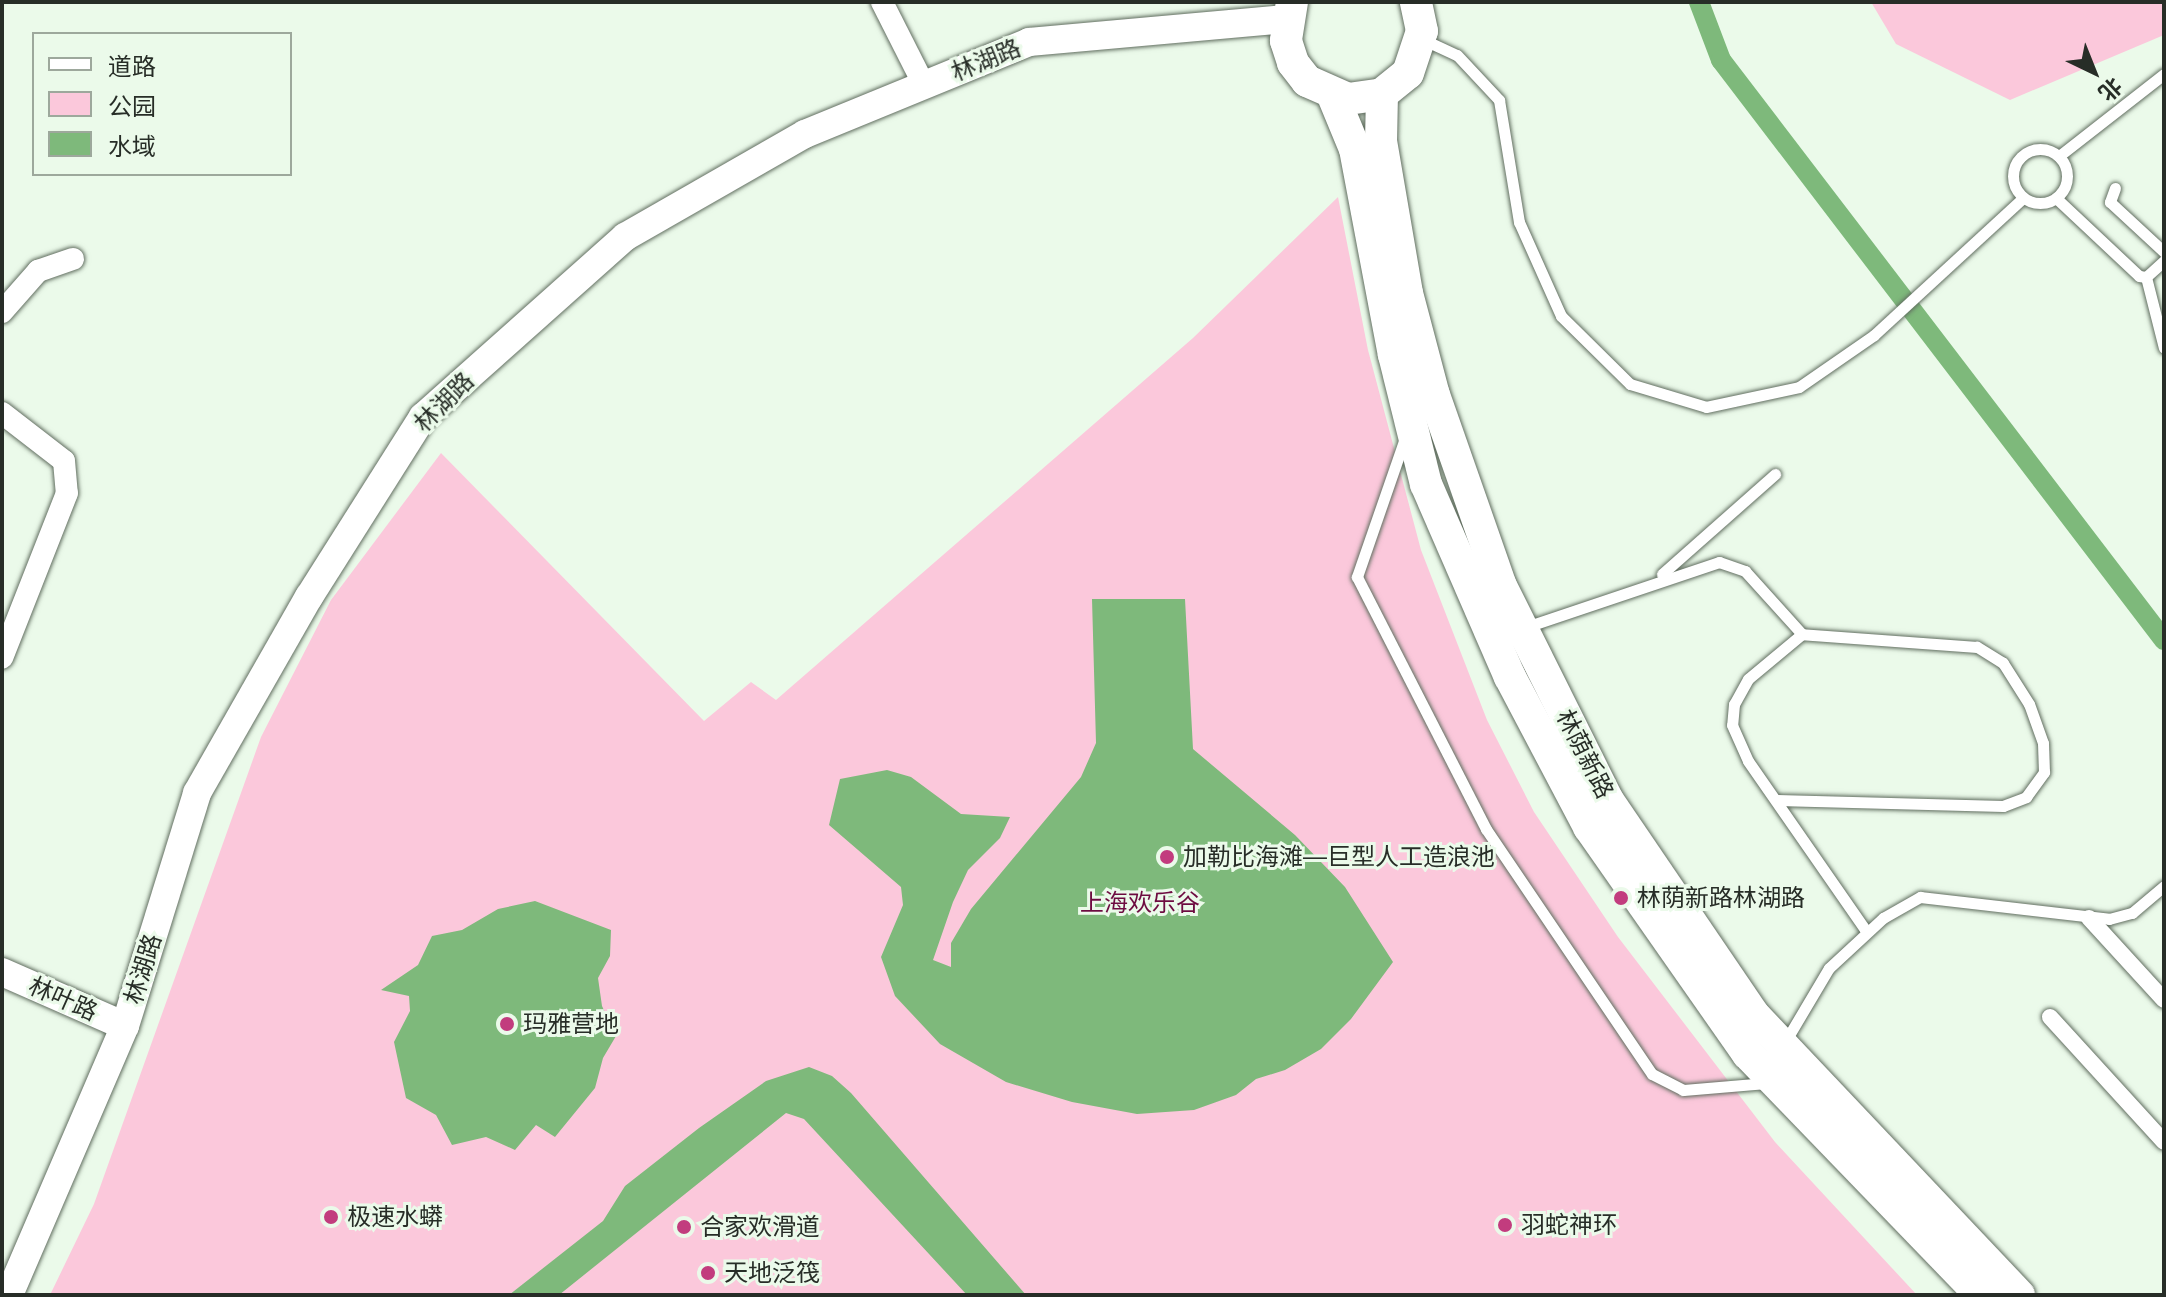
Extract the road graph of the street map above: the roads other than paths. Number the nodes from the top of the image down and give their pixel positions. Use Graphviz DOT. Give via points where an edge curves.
graph roads {
  1 [pos="882,2"];
  2 [pos="1416,2"];
  3 [pos="1289,10"];
  4 [pos="1421,38"];
  5 [pos="2164,74"];
  6 [pos="924,85"];
  7 [pos="1382,94"];
  8 [pos="1333,96"];
  9 [pos="2059,156"];
  10 [pos="2115,188"];
  11 [pos="2023,198"];
  12 [pos="2056,198"];
  13 [pos="2164,252"];
  14 [pos="73,259"];
  15 [pos="2164,261"];
  16 [pos="2146,277"];
  17 [pos="2,312"];
  18 [pos="2164,348"];
  19 [pos="2,413"];
  20 [pos="1411,421"];
  21 [pos="1775,474"];
  22 [pos="1655,580"];
  23 [pos="1522,629"];
  24 [pos="1802,634"];
  25 [pos="2,658"];
  26 [pos="1777,800"];
  27 [pos="2164,886"];
  28 [pos="2089,918"];
  29 [pos="1867,932"];
  30 [pos="2,972"];
  31 [pos="2164,1000"];
  32 [pos="2050,1017"];
  33 [pos="125,1026"];
  34 [pos="1782,1045"];
  35 [pos="1776,1083"];
  36 [pos="2164,1142"];
  37 [pos="10,1294"];
  38 [pos="1981,1295"];
  39 [pos="2019,1295"];
  1 -- 6 [label="street"];
  2 -- 4 [label="main road"];
  3 -- 6 [label="street, 林湖路" via="1029,42"];
  3 -- 8 [label="main road" via="1293,63 1307,81"];
  4 -- 7 [label="main road" via="1408,73"];
  4 -- 11 [label="lane" via="1457,55 1499,100 1519,222 1561,316 1630,384 1706,407 1799,387 1874,335"];
  5 -- 9 [label="lane"];
  6 -- 33 [label="street, 林湖路" via="805,134 625,237 423,417 309,597 197,793"];
  7 -- 8 [label="main road"];
  7 -- 23 [label="main road, 林荫新路" via="1381,141 1407,293 1434,395 1501,586"];
  8 -- 20 [label="main road, 林荫新路" via="1355,149"];
  9 -- 11 [label="lane" via="2042,149 2018,160 2013,184"];
  9 -- 12 [label="lane" via="2067,173"];
  10 -- 13 [label="lane" via="2110,202"];
  11 -- 12 [label="lane" via="2038,204"];
  12 -- 16 [label="lane"];
  14 -- 17 [label="street" via="38,271"];
  15 -- 16 [label="lane"];
  16 -- 18 [label="lane"];
  19 -- 25 [label="street" via="64,461 67,493"];
  20 -- 35 [label="main road, 林荫新路" via="1426,484 1510,677 1589,827 1688,971"];
  20 -- 35 [label="lane" via="1357,577 1486,829 1652,1074 1683,1090"];
  21 -- 22 [label="lane"];
  22 -- 23 [label="lane"];
  22 -- 24 [label="lane" via="1719,562 1745,571"];
  23 -- 34 [label="main road, 林荫新路" via="1607,799 1754,1015"];
  24 -- 26 [label="lane" via="1748,679 1734,704 1732,725"];
  24 -- 26 [label="lane" via="1977,647 2003,663 2029,704 2043,743 2044,772 2026,797 2003,806"];
  26 -- 29 [label="lane"];
  27 -- 28 [label="lane" via="2132,913"];
  28 -- 29 [label="lane" via="1920,897"];
  28 -- 31 [label="street"];
  29 -- 34 [label="lane" via="1829,968"];
  30 -- 33 [label="street, 林叶路"];
  32 -- 36 [label="street"];
  33 -- 37 [label="street, 林湖路"];
  34 -- 39 [label="main road, 林荫新路"];
  35 -- 38 [label="main road, 林荫新路"];
}
